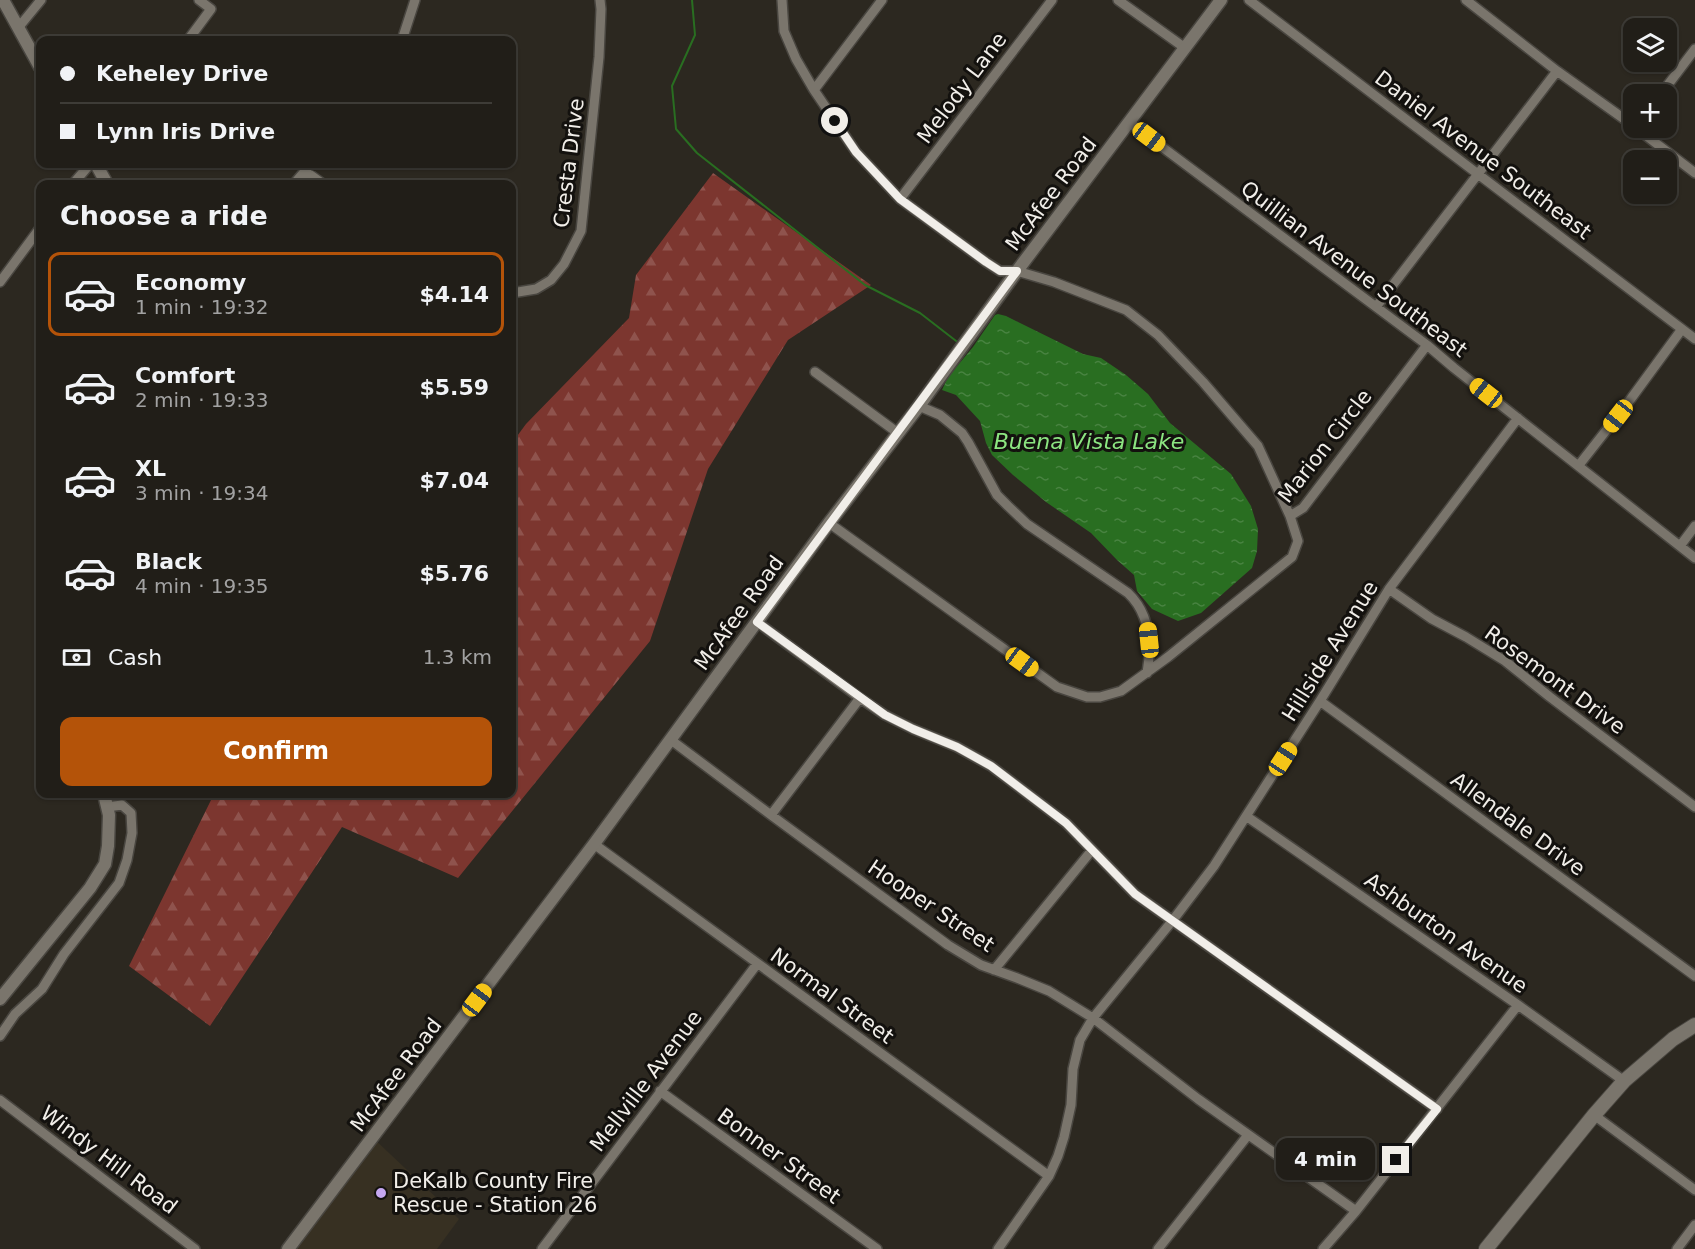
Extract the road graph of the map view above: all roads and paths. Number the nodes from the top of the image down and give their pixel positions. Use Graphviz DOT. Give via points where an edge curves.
graph roads {
  1 [pos="3,0"];
  2 [pos="41,0"];
  3 [pos="199,0"];
  4 [pos="415,0"];
  5 [pos="600,0"];
  6 [pos="782,0"];
  7 [pos="882,0"];
  8 [pos="1052,0"];
  9 [pos="1118,0"];
  10 [pos="1221,0"];
  11 [pos="1249,0"];
  12 [pos="1466,0"];
  13 [pos="18,28"];
  14 [pos="191,36"];
  15 [pos="403,36"];
  16 [pos="1185,48"];
  17 [pos="1695,49"];
  18 [pos="36,60"];
  19 [pos="1557,71"];
  20 [pos="1669,84"];
  21 [pos="814,90"];
  22 [pos="1623,118"];
  23 [pos="1130,123"];
  24 [pos="1649,138"];
  25 [pos="87,168"];
  26 [pos="307,168"];
  27 [pos="309,168"];
  28 [pos="1695,173"];
  29 [pos="1478,174"];
  30 [pos="76,180"];
  31 [pos="297,180"];
  32 [pos="319,180"];
  33 [pos="900,199"];
  34 [pos="36,233"];
  35 [pos="1017,271"];
  36 [pos="0,282"];
  37 [pos="516,292"];
  38 [pos="1376,307"];
  39 [pos="1682,329"];
  40 [pos="1695,339"];
  41 [pos="1427,345"];
  42 [pos="814,372"];
  43 [pos="919,406"];
  44 [pos="1518,418"];
  45 [pos="898,433"];
  46 [pos="1579,465"];
  47 [pos="1290,516"];
  48 [pos="829,523"];
  49 [pos="1695,526"];
  50 [pos="1680,546"];
  51 [pos="1695,558"];
  52 [pos="1389,588"];
  53 [pos="757,622"];
  54 [pos="1147,672"];
  55 [pos="860,698"];
  56 [pos="1320,701"];
  57 [pos="671,740"];
  58 [pos="105,798"];
  59 [pos="107,807"];
  60 [pos="1695,807"];
  61 [pos="771,815"];
  62 [pos="1246,816"];
  63 [pos="594,844"];
  64 [pos="1092,850"];
  65 [pos="1173,920"];
  66 [pos="757,964"];
  67 [pos="994,970"];
  68 [pos="1695,976"];
  69 [pos="0,999"];
  70 [pos="1518,1005"];
  71 [pos="1093,1018"];
  72 [pos="1695,1025"];
  73 [pos="0,1036"];
  74 [pos="1624,1081"];
  75 [pos="660,1091"];
  76 [pos="0,1100"];
  77 [pos="1437,1109"];
  78 [pos="1594,1114"];
  79 [pos="1248,1135"];
  80 [pos="1049,1176"];
  81 [pos="1695,1190"];
  82 [pos="1356,1211"];
  83 [pos="1695,1225"];
  84 [pos="195,1249"];
  85 [pos="288,1249"];
  86 [pos="542,1249"];
  87 [pos="877,1249"];
  88 [pos="998,1249"];
  89 [pos="1158,1249"];
  90 [pos="1323,1249"];
  91 [pos="1486,1249"];
  92 [pos="1677,1249"];
  1 -- 13 [label="street"];
  2 -- 13 [label="street"];
  3 -- 14 [label="street" via="211,9"];
  4 -- 15 [label="street"];
  5 -- 37 [label="street, Cresta Drive" via="599,57 581,231 551,280 536,289"];
  6 -- 21 [label="street" via="784,31"];
  7 -- 21 [label="street"];
  8 -- 33 [label="street, Melody Lane"];
  9 -- 16 [label="street"];
  10 -- 16 [label="street, McAfee Road"];
  11 -- 29 [label="street, Daniel Avenue Southeast"];
  12 -- 19 [label="street"];
  13 -- 18 [label="street"];
  16 -- 23 [label="street, McAfee Road"];
  17 -- 20 [label="street"];
  19 -- 22 [label="street"];
  19 -- 29 [label="street"];
  21 -- 33 [label="street" via="856,152"];
  23 -- 35 [label="street, McAfee Road"];
  23 -- 38 [label="street, Quillian Avenue Southeast"];
  24 -- 28 [label="street"];
  25 -- 30 [label="street"];
  26 -- 31 [label="street"];
  27 -- 32 [label="street"];
  29 -- 38 [label="street"];
  29 -- 39 [label="street, Daniel Avenue Southeast"];
  33 -- 35 [label="street" via="1000,271"];
  34 -- 36 [label="street"];
  35 -- 43 [label="street, McAfee Road"];
  35 -- 47 [label="street" via="1126,310 1158,335 1258,446"];
  38 -- 41 [label="street, Quillian Avenue Southeast"];
  39 -- 40 [label="street, Daniel Avenue Southeast"];
  39 -- 46 [label="street"];
  41 -- 44 [label="street, Quillian Avenue Southeast"];
  41 -- 47 [label="street, Marion Circle" via="1303,508"];
  42 -- 45 [label="street"];
  43 -- 45 [label="street, McAfee Road"];
  43 -- 54 [label="street" via="940,415 962,434 1008,507 1135,600 1148,625"];
  44 -- 46 [label="street, Quillian Avenue Southeast"];
  44 -- 52 [label="street, Hillside Avenue"];
  45 -- 48 [label="street, McAfee Road"];
  46 -- 50 [label="street, Quillian Avenue Southeast"];
  47 -- 54 [label="street, Marion Circle" via="1298,541 1292,557"];
  48 -- 53 [label="street, McAfee Road"];
  48 -- 54 [label="street, Marion Circle" via="1057,687 1100,697 1121,691"];
  49 -- 50 [label="street"];
  50 -- 51 [label="street, Quillian Avenue Southeast"];
  52 -- 56 [label="street, Hillside Avenue"];
  52 -- 60 [label="street, Rosemont Drive" via="1432,619 1505,661"];
  53 -- 55 [label="street"];
  53 -- 57 [label="street, McAfee Road"];
  55 -- 61 [label="street"];
  55 -- 64 [label="street" via="885,715 991,766 1066,823"];
  56 -- 62 [label="street, Hillside Avenue"];
  56 -- 68 [label="street, Allendale Drive"];
  57 -- 61 [label="street, Hooper Street"];
  57 -- 63 [label="street, McAfee Road"];
  58 -- 59 [label="street"];
  59 -- 69 [label="street" via="105,864"];
  59 -- 73 [label="street" via="122,805 131,813 132,833 119,883 42,989 15,1014"];
  61 -- 67 [label="street, Hooper Street" via="948,945"];
  62 -- 65 [label="street, Hillside Avenue"];
  62 -- 70 [label="street, Ashburton Avenue"];
  63 -- 66 [label="street, Normal Street"];
  63 -- 85 [label="street, McAfee Road"];
  64 -- 65 [label="street" via="1135,894"];
  64 -- 67 [label="street"];
  65 -- 71 [label="street, Hillside Avenue"];
  65 -- 77 [label="street"];
  66 -- 75 [label="street, Mellville Avenue"];
  66 -- 80 [label="street, Normal Street"];
  67 -- 71 [label="street, Hooper Street" via="1049,991"];
  70 -- 74 [label="street, Ashburton Avenue"];
  70 -- 77 [label="street"];
  71 -- 79 [label="street, Hooper Street"];
  71 -- 80 [label="street, Hillside Avenue" via="1080,1040 1064,1137"];
  72 -- 74 [label="main road"];
  74 -- 78 [label="main road"];
  75 -- 86 [label="street, Mellville Avenue"];
  75 -- 87 [label="street, Bonner Street"];
  76 -- 84 [label="street, Windy Hill Road"];
  77 -- 82 [label="street"];
  78 -- 81 [label="street"];
  78 -- 91 [label="main road"];
  79 -- 82 [label="street, Hooper Street"];
  79 -- 89 [label="street"];
  80 -- 88 [label="street, Hillside Avenue"];
  82 -- 90 [label="street"];
  83 -- 92 [label="street"];
}
